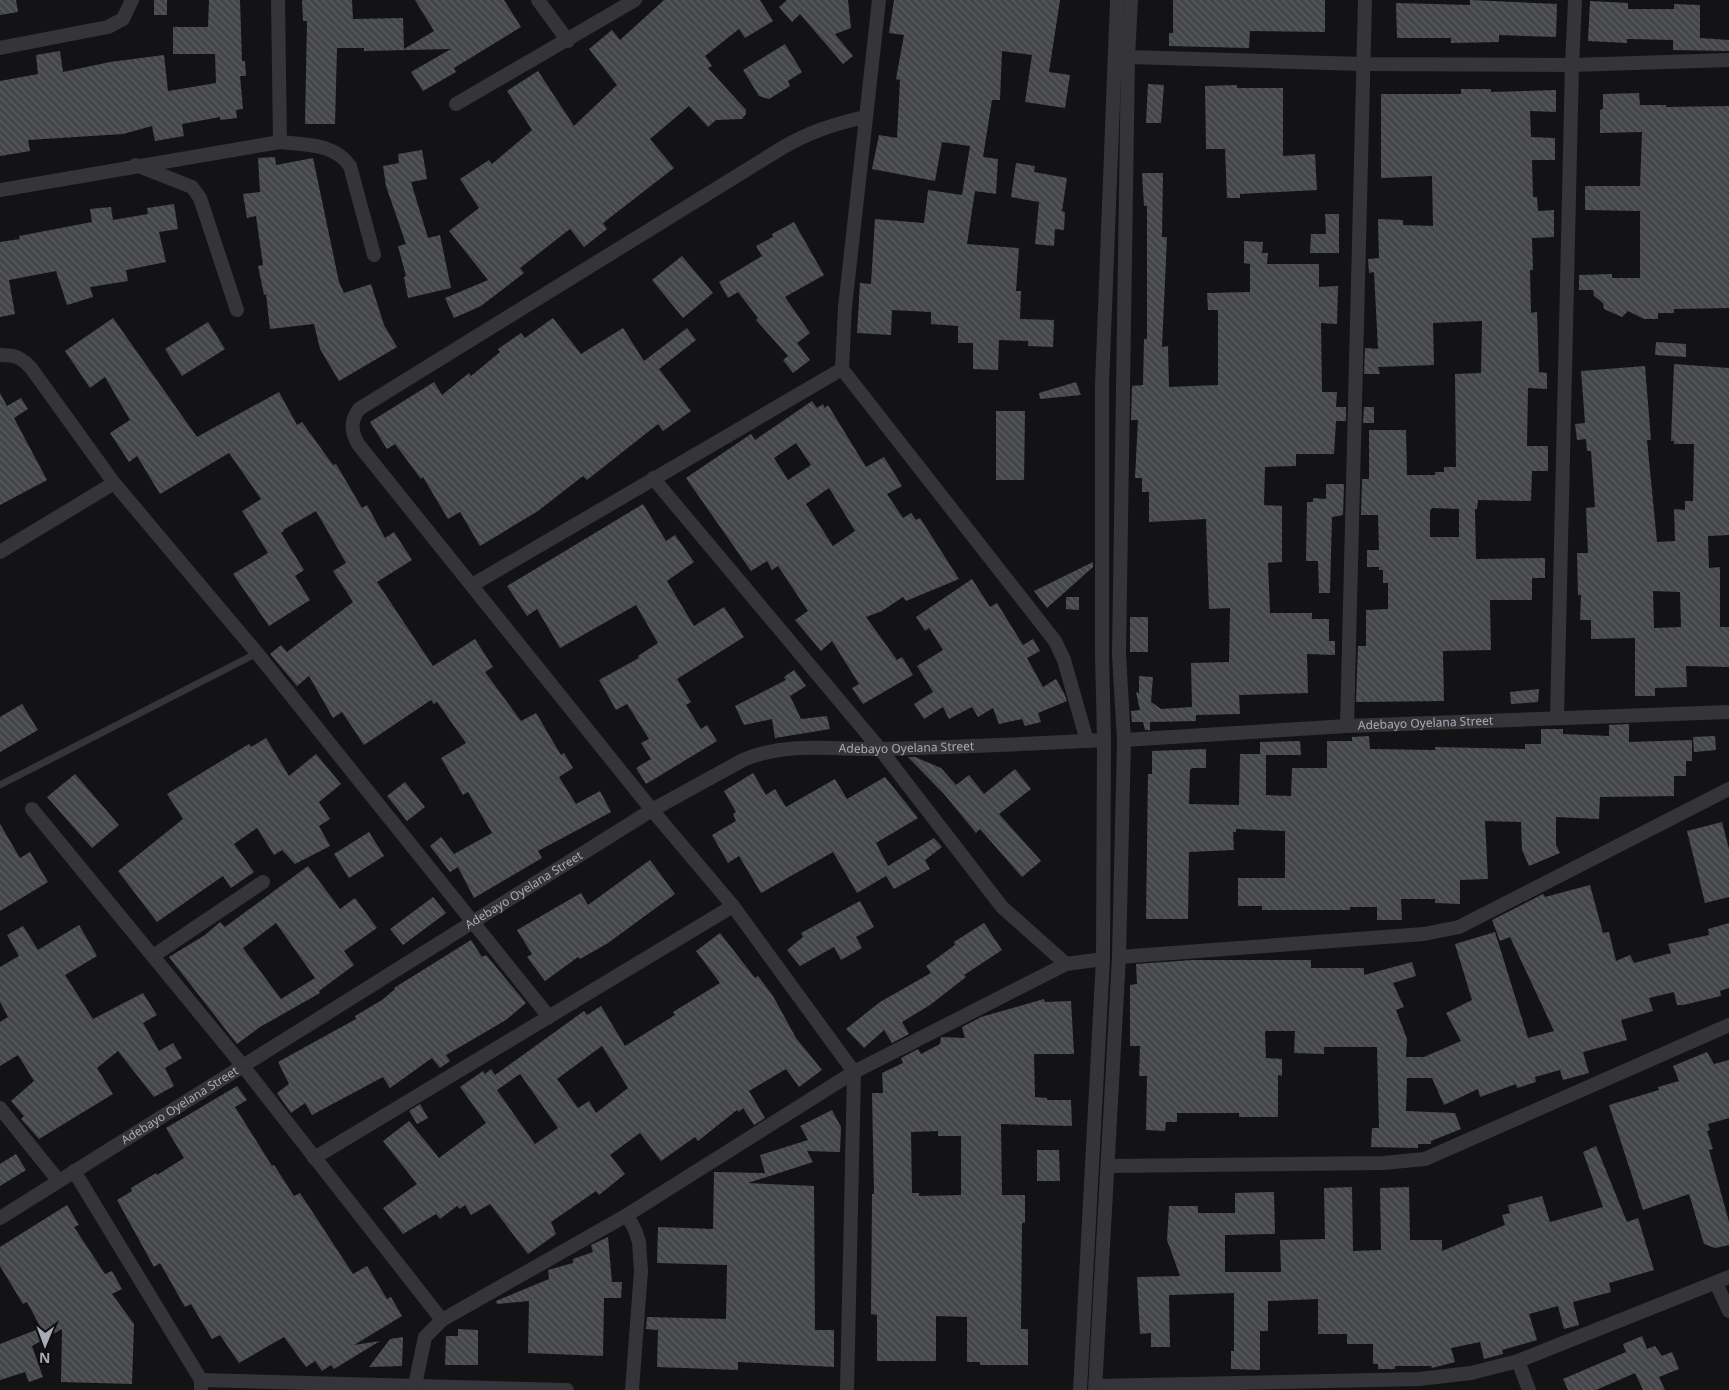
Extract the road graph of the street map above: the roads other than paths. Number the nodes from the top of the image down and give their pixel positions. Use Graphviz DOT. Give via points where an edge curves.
graph roads {
  1 [pos="132,0"];
  2 [pos="278,0"];
  3 [pos="538,0"];
  4 [pos="635,0"];
  5 [pos="879,0"];
  6 [pos="1117,0"];
  7 [pos="1131,0"];
  8 [pos="1365,0"];
  9 [pos="1575,0"];
  10 [pos="568,41"];
  11 [pos="0,48"];
  12 [pos="1128,57"];
  13 [pos="1729,60"];
  14 [pos="1362,64"];
  15 [pos="1572,66"];
  16 [pos="456,104"];
  17 [pos="865,117"];
  18 [pos="280,142"];
  19 [pos="136,165"];
  20 [pos="0,190"];
  21 [pos="374,255"];
  22 [pos="1106,295"];
  23 [pos="1124,296"];
  24 [pos="237,310"];
  25 [pos="0,355"];
  26 [pos="842,369"];
  27 [pos="653,478"];
  28 [pos="114,483"];
  29 [pos="0,552"];
  30 [pos="472,585"];
  31 [pos="257,653"];
  32 [pos="1729,712"];
  33 [pos="1557,718"];
  34 [pos="1347,726"];
  35 [pos="1104,740"];
  36 [pos="1124,740"];
  37 [pos="1087,741"];
  38 [pos="880,749"];
  39 [pos="0,785"];
  40 [pos="1729,789"];
  41 [pos="32,809"];
  42 [pos="652,810"];
  43 [pos="263,882"];
  44 [pos="733,906"];
  45 [pos="472,923"];
  46 [pos="153,956"];
  47 [pos="1119,957"];
  48 [pos="1102,959"];
  49 [pos="1066,964"];
  50 [pos="1100,1002"];
  51 [pos="1116,1003"];
  52 [pos="549,1018"];
  53 [pos="1729,1024"];
  54 [pos="243,1066"];
  55 [pos="854,1072"];
  56 [pos="0,1108"];
  57 [pos="314,1158"];
  58 [pos="1108,1166"];
  59 [pos="74,1171"];
  60 [pos="58,1180"];
  61 [pos="627,1215"];
  62 [pos="0,1218"];
  63 [pos="1723,1280"];
  64 [pos="1729,1312"];
  65 [pos="442,1320"];
  66 [pos="1518,1361"];
  67 [pos="201,1385"];
  68 [pos="414,1388"];
  69 [pos="1095,1388"];
  70 [pos="567,1390"];
  71 [pos="632,1390"];
  72 [pos="847,1390"];
  73 [pos="1080,1390"];
  74 [pos="1529,1390"];
  1 -- 11 [label="street" via="123,19 108,27"];
  2 -- 18 [label="street"];
  3 -- 10 [label="street"];
  4 -- 10 [label="street"];
  5 -- 17 [label="street"];
  6 -- 22 [label="street"];
  7 -- 12 [label="street"];
  8 -- 14 [label="street"];
  9 -- 15 [label="street"];
  10 -- 16 [label="street"];
  12 -- 14 [label="street"];
  12 -- 23 [label="street"];
  13 -- 15 [label="street"];
  14 -- 15 [label="street"];
  14 -- 34 [label="street"];
  15 -- 33 [label="street"];
  17 -- 26 [label="street" via="842,328"];
  17 -- 30 [label="street" via="805,134 359,409 352,418 352,432 358,444"];
  18 -- 19 [label="street"];
  18 -- 21 [label="street" via="332,149 343,156 350,166"];
  19 -- 20 [label="street"];
  19 -- 24 [label="street" via="192,187 200,198"];
  22 -- 23 [label="street"];
  22 -- 35 [label="street" via="1102,385"];
  23 -- 36 [label="street" via="1119,655"];
  25 -- 28 [label="street" via="22,358 31,368"];
  26 -- 27 [label="street"];
  26 -- 37 [label="street" via="1055,641 1064,660"];
  27 -- 30 [label="street"];
  27 -- 38 [label="street"];
  28 -- 29 [label="street"];
  28 -- 31 [label="street"];
  30 -- 42 [label="street"];
  31 -- 39 [label="lane"];
  31 -- 45 [label="street"];
  32 -- 33 [label="street, Adebayo Oyelana Street"];
  33 -- 34 [label="street, Adebayo Oyelana Street"];
  34 -- 36 [label="street, Adebayo Oyelana Street"];
  35 -- 37 [label="street, Adebayo Oyelana Street"];
  35 -- 48 [label="street"];
  36 -- 47 [label="street"];
  37 -- 38 [label="street, Adebayo Oyelana Street"];
  38 -- 42 [label="street, Adebayo Oyelana Street" via="792,748 758,754"];
  38 -- 49 [label="street" via="1002,907"];
  40 -- 47 [label="street" via="1459,926 1424,934"];
  41 -- 46 [label="street"];
  42 -- 44 [label="street"];
  42 -- 45 [label="street, Adebayo Oyelana Street"];
  43 -- 46 [label="street"];
  44 -- 52 [label="street"];
  44 -- 55 [label="street"];
  45 -- 52 [label="street"];
  45 -- 54 [label="street, Adebayo Oyelana Street"];
  46 -- 54 [label="street"];
  47 -- 51 [label="street"];
  48 -- 49 [label="street"];
  48 -- 50 [label="street"];
  49 -- 55 [label="street"];
  50 -- 51 [label="street"];
  50 -- 73 [label="street"];
  51 -- 58 [label="street"];
  52 -- 57 [label="street"];
  53 -- 58 [label="street" via="1425,1158 1383,1162"];
  54 -- 57 [label="street"];
  54 -- 59 [label="street, Adebayo Oyelana Street"];
  55 -- 61 [label="street"];
  55 -- 72 [label="street"];
  56 -- 60 [label="street"];
  57 -- 65 [label="street"];
  58 -- 69 [label="street"];
  59 -- 60 [label="street, Adebayo Oyelana Street"];
  59 -- 67 [label="street"];
  60 -- 62 [label="street, Adebayo Oyelana Street"];
  61 -- 65 [label="street"];
  61 -- 71 [label="street" via="639,1242 641,1272"];
  63 -- 64 [label="street"];
  63 -- 66 [label="street"];
  65 -- 68 [label="street" via="425,1337"];
  66 -- 69 [label="street" via="1472,1373 1419,1379"];
  66 -- 74 [label="street"];
  67 -- 68 [label="street"];
  68 -- 70 [label="street"];
}
